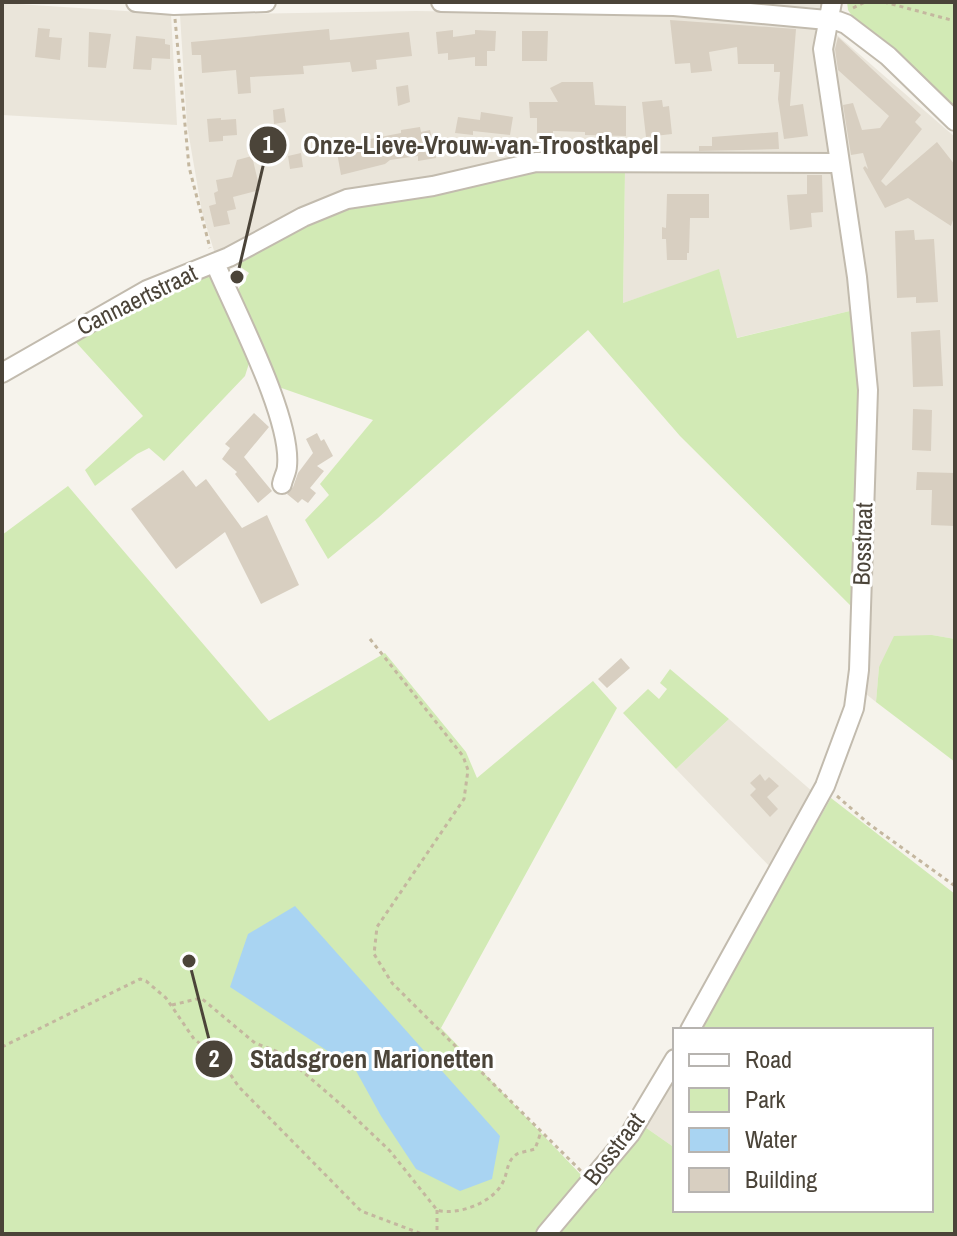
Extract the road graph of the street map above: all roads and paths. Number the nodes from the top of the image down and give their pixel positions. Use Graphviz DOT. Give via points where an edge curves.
graph roads {
  1 [pos="136,2"];
  2 [pos="266,2"];
  3 [pos="441,2"];
  4 [pos="832,2"];
  5 [pos="884,2"];
  6 [pos="174,5"];
  7 [pos="828,21"];
  8 [pos="955,21"];
  9 [pos="955,121"];
  10 [pos="840,163"];
  11 [pos="215,263"];
  12 [pos="2,373"];
  13 [pos="282,484"];
  14 [pos="370,639"];
  15 [pos="825,786"];
  16 [pos="955,886"];
  17 [pos="171,1005"];
  18 [pos="691,1028"];
  19 [pos="2,1047"];
  20 [pos="673,1062"];
  21 [pos="541,1132"];
  22 [pos="591,1181"];
  23 [pos="437,1210"];
  24 [pos="422,1234"];
  25 [pos="437,1234"];
  26 [pos="546,1234"];
  1 -- 6 [label="street"];
  2 -- 6 [label="street"];
  3 -- 7 [label="street" via="674,6"];
  4 -- 7 [label="street, Bosstraat"];
  5 -- 8 [label="path"];
  6 -- 11 [label="path" via="189,167"];
  7 -- 9 [label="street" via="846,24 867,38"];
  7 -- 10 [label="street, Bosstraat" via="823,49"];
  10 -- 11 [label="street, Cannaertstraat" via="536,162 347,199"];
  10 -- 15 [label="street, Bosstraat" via="868,390 859,670 854,708"];
  11 -- 12 [label="street, Cannaertstraat" via="147,290"];
  11 -- 13 [label="street" via="282,428 288,466"];
  14 -- 21 [label="path" via="463,756 468,770 464,799 377,927 374,954 392,983"];
  15 -- 16 [label="path"];
  15 -- 18 [label="street, Bosstraat"];
  17 -- 19 [label="path" via="140,979"];
  17 -- 23 [label="path" via="201,998 255,1043 281,1053 390,1151"];
  17 -- 24 [label="path" via="194,1039 219,1058 239,1087 361,1211"];
  20 -- 22 [label="street, Bosstraat" via="630,1134"];
  21 -- 22 [label="path"];
  21 -- 23 [label="path" via="535,1149 518,1153 508,1164 496,1193 448,1213"];
  22 -- 26 [label="street, Bosstraat"];
  23 -- 25 [label="path"];
}
